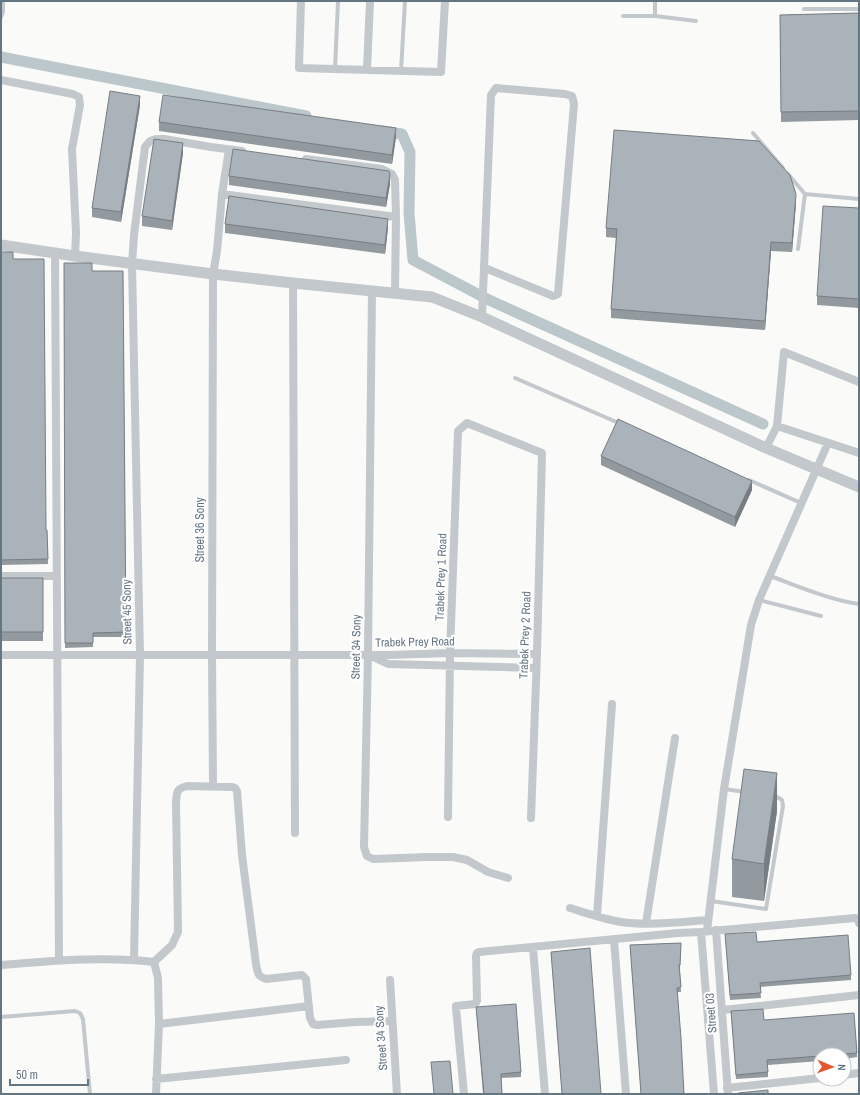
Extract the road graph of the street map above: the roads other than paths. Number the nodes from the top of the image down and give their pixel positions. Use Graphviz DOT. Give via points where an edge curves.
graph roads {
  1 [pos="3,1"];
  2 [pos="301,1"];
  3 [pos="338,1"];
  4 [pos="370,1"];
  5 [pos="405,1"];
  6 [pos="445,1"];
  7 [pos="656,1"];
  8 [pos="804,9"];
  9 [pos="859,9"];
  10 [pos="623,16"];
  11 [pos="655,16"];
  12 [pos="1,17"];
  13 [pos="696,21"];
  14 [pos="335,69"];
  15 [pos="367,70"];
  16 [pos="402,72"];
  17 [pos="1,80"];
  18 [pos="753,133"];
  19 [pos="229,150"];
  20 [pos="252,153"];
  21 [pos="298,158"];
  22 [pos="222,194"];
  23 [pos="805,194"];
  24 [pos="859,199"];
  25 [pos="396,217"];
  26 [pos="1,245"];
  27 [pos="798,249"];
  28 [pos="55,253"];
  29 [pos="75,256"];
  30 [pos="132,264"];
  31 [pos="485,272"];
  32 [pos="213,274"];
  33 [pos="293,283"];
  34 [pos="372,291"];
  35 [pos="395,292"];
  36 [pos="482,313"];
  37 [pos="515,378"];
  38 [pos="859,382"];
  39 [pos="622,425"];
  40 [pos="777,426"];
  41 [pos="828,443"];
  42 [pos="766,448"];
  43 [pos="542,453"];
  44 [pos="859,453"];
  45 [pos="816,469"];
  46 [pos="744,478"];
  47 [pos="859,487"];
  48 [pos="801,503"];
  49 [pos="1,576"];
  50 [pos="57,576"];
  51 [pos="770,576"];
  52 [pos="759,600"];
  53 [pos="859,604"];
  54 [pos="821,616"];
  55 [pos="450,653"];
  56 [pos="537,654"];
  57 [pos="1,655"];
  58 [pos="57,655"];
  59 [pos="140,655"];
  60 [pos="212,655"];
  61 [pos="294,655"];
  62 [pos="368,655"];
  63 [pos="450,665"];
  64 [pos="536,668"];
  65 [pos="612,704"];
  66 [pos="675,738"];
  67 [pos="213,786"];
  68 [pos="724,789"];
  69 [pos="748,793"];
  70 [pos="770,796"];
  71 [pos="448,817"];
  72 [pos="531,818"];
  73 [pos="295,832"];
  74 [pos="508,878"];
  75 [pos="710,901"];
  76 [pos="570,908"];
  77 [pos="597,916"];
  78 [pos="708,920"];
  79 [pos="646,923"];
  80 [pos="859,923"];
  81 [pos="716,930"];
  82 [pos="704,931"];
  83 [pos="614,940"];
  84 [pos="533,948"];
  85 [pos="59,960"];
  86 [pos="134,960"];
  87 [pos="154,962"];
  88 [pos="1,965"];
  89 [pos="390,980"];
  90 [pos="859,995"];
  91 [pos="309,1006"];
  92 [pos="723,1010"];
  93 [pos="1,1017"];
  94 [pos="392,1021"];
  95 [pos="159,1024"];
  96 [pos="346,1060"];
  97 [pos="156,1079"];
  98 [pos="812,1079"];
  99 [pos="728,1091"];
  100 [pos="90,1094"];
  101 [pos="156,1094"];
  102 [pos="397,1094"];
  103 [pos="464,1094"];
  104 [pos="546,1094"];
  105 [pos="626,1094"];
  106 [pos="714,1094"];
  1 -- 12 [label="lane"];
  2 -- 14 [label="street" via="298,68"];
  3 -- 14 [label="lane"];
  4 -- 15 [label="street"];
  5 -- 16 [label="lane"];
  6 -- 16 [label="street" via="441,72"];
  7 -- 11 [label="lane"];
  8 -- 9 [label="lane"];
  10 -- 11 [label="lane"];
  11 -- 13 [label="lane"];
  14 -- 15 [label="street"];
  15 -- 16 [label="street"];
  17 -- 29 [label="street" via="79,97 80,105 72,149"];
  18 -- 23 [label="lane"];
  19 -- 20 [label="street, Street 45 Sony"];
  19 -- 22 [label="street, Street 36 Sony"];
  19 -- 30 [label="street, Street 45 Sony" via="164,139 150,141 145,147"];
  21 -- 25 [label="street" via="382,169 392,174 395,180"];
  22 -- 25 [label="street"];
  22 -- 32 [label="street, Street 36 Sony"];
  23 -- 24 [label="lane"];
  23 -- 27 [label="lane"];
  25 -- 35 [label="street"];
  26 -- 28 [label="street"];
  28 -- 29 [label="street"];
  28 -- 50 [label="street"];
  29 -- 30 [label="street"];
  30 -- 32 [label="street"];
  30 -- 59 [label="street, Street 45 Sony"];
  31 -- 31 [label="street" via="552,296 558,294 574,104 572,96 496,88 491,95"];
  31 -- 36 [label="street"];
  32 -- 33 [label="street"];
  32 -- 60 [label="street, Street 36 Sony"];
  33 -- 34 [label="street"];
  33 -- 61 [label="street"];
  34 -- 35 [label="street"];
  34 -- 62 [label="street, Street 34 Sony"];
  35 -- 36 [label="street" via="432,297"];
  36 -- 42 [label="street"];
  37 -- 39 [label="lane"];
  38 -- 40 [label="street" via="784,352"];
  40 -- 41 [label="street"];
  40 -- 42 [label="street"];
  41 -- 44 [label="street"];
  41 -- 45 [label="street, Street 03"];
  42 -- 45 [label="street"];
  43 -- 55 [label="street, Trabek Prey 1 Road" via="467,423 458,431"];
  43 -- 56 [label="street, Trabek Prey 2 Road"];
  45 -- 47 [label="street"];
  45 -- 48 [label="street, Street 03"];
  46 -- 48 [label="lane"];
  48 -- 51 [label="street, Street 03"];
  49 -- 50 [label="street"];
  50 -- 58 [label="street"];
  51 -- 52 [label="street, Street 03"];
  51 -- 53 [label="lane"];
  52 -- 54 [label="lane"];
  52 -- 68 [label="street, Street 03" via="751,625"];
  55 -- 56 [label="street, Trabek Prey Road"];
  55 -- 62 [label="street, Trabek Prey Road"];
  55 -- 63 [label="street, Trabek Prey 1 Road"];
  56 -- 64 [label="street, Trabek Prey 2 Road"];
  57 -- 58 [label="street"];
  58 -- 59 [label="street"];
  58 -- 85 [label="street"];
  59 -- 60 [label="street"];
  59 -- 86 [label="street, Street 45 Sony"];
  60 -- 61 [label="street"];
  60 -- 67 [label="street, Street 36 Sony"];
  61 -- 62 [label="street"];
  61 -- 73 [label="street"];
  62 -- 63 [label="street, Trabek Prey Road" via="388,664"];
  62 -- 74 [label="street, Street 34 Sony" via="364,847 367,856 373,859 453,857 467,860 488,872"];
  63 -- 64 [label="street, Trabek Prey Road"];
  63 -- 71 [label="street, Trabek Prey 1 Road"];
  64 -- 72 [label="street, Trabek Prey 2 Road"];
  65 -- 77 [label="street"];
  66 -- 79 [label="street"];
  67 -- 87 [label="street" via="187,786 177,792 178,932 172,945"];
  67 -- 91 [label="street" via="232,787 237,791 242,855 258,975 266,979 302,975 306,979"];
  68 -- 69 [label="lane"];
  68 -- 75 [label="street, Street 03"];
  70 -- 75 [label="lane" via="782,800 783,806 766,910"];
  75 -- 78 [label="street, Street 03"];
  76 -- 77 [label="street"];
  77 -- 79 [label="street" via="622,922"];
  78 -- 79 [label="street"];
  78 -- 82 [label="street, Street 03"];
  80 -- 81 [label="street" via="855,918"];
  81 -- 82 [label="street"];
  81 -- 92 [label="street, Street 03"];
  82 -- 83 [label="street"];
  82 -- 106 [label="street, Street 03"];
  83 -- 84 [label="street"];
  83 -- 105 [label="street"];
  84 -- 103 [label="street" via="477,953 477,1001 475,1004 456,1006"];
  84 -- 104 [label="street"];
  85 -- 86 [label="street"];
  85 -- 88 [label="street"];
  86 -- 87 [label="street"];
  87 -- 95 [label="street" via="158,978"];
  89 -- 94 [label="street, Street 34 Sony"];
  90 -- 92 [label="street"];
  91 -- 94 [label="street" via="310,1018 313,1024 317,1025"];
  91 -- 95 [label="street"];
  92 -- 99 [label="street, Street 03"];
  93 -- 100 [label="lane" via="80,1013 83,1019"];
  94 -- 102 [label="street, Street 34 Sony"];
  95 -- 97 [label="street"];
  96 -- 97 [label="street"];
  97 -- 101 [label="street"];
  98 -- 99 [label="street"];
}
